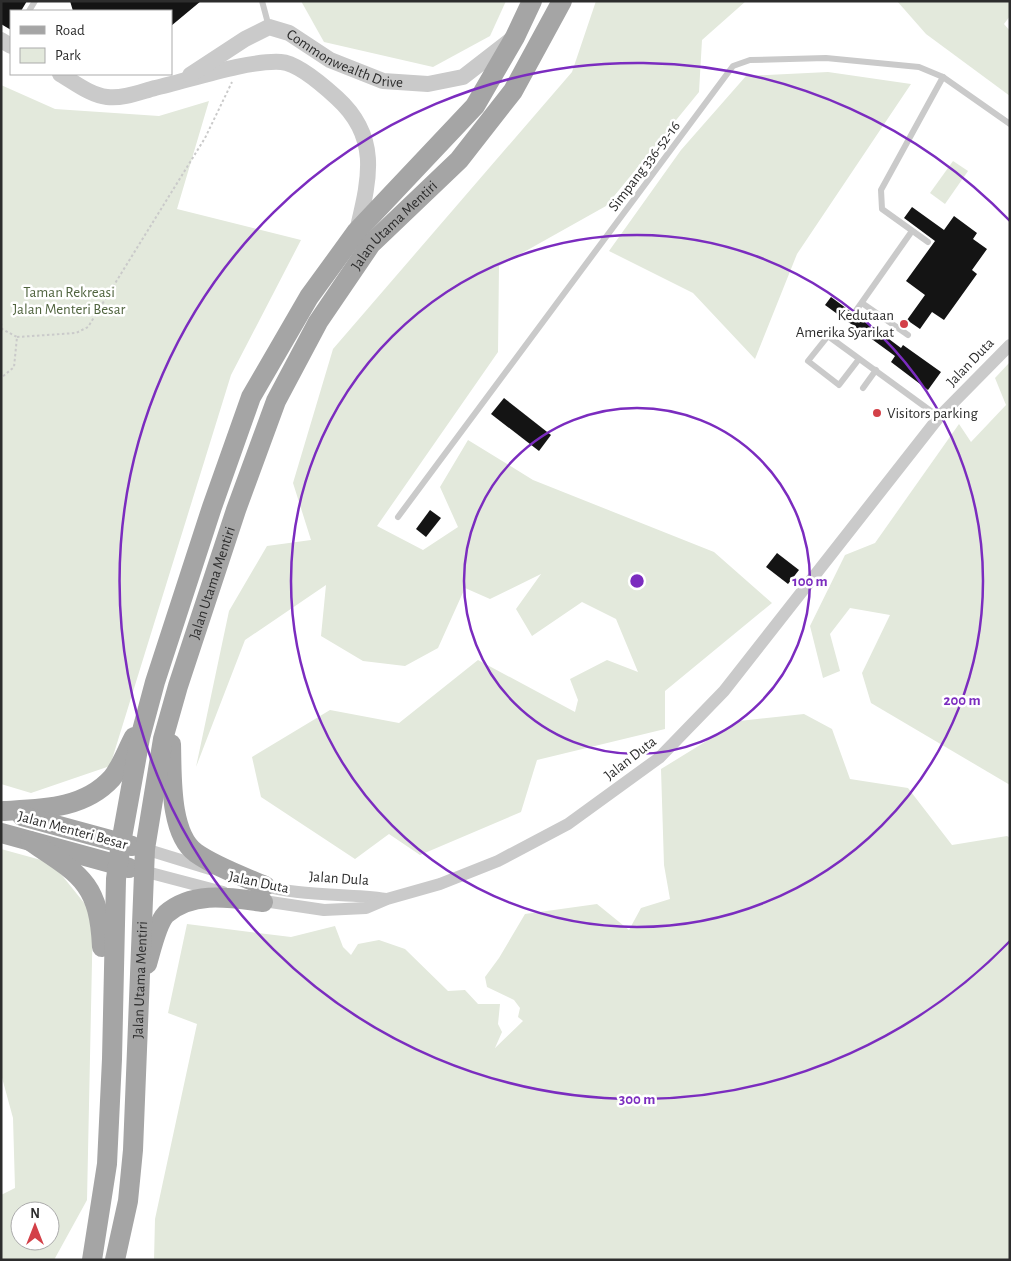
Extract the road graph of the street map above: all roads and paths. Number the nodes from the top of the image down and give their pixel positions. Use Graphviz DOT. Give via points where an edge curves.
graph roads {
  1 [pos="262,1"];
  2 [pos="532,1"];
  3 [pos="562,1"];
  4 [pos="270,27"];
  5 [pos="515,37"];
  6 [pos="233,69"];
  7 [pos="62,75"];
  8 [pos="943,76"];
  9 [pos="179,82"];
  10 [pos="1010,124"];
  11 [pos="358,231"];
  12 [pos="912,231"];
  13 [pos="928,242"];
  14 [pos="862,303"];
  15 [pos="855,312"];
  16 [pos="1,323"];
  17 [pos="2,329"];
  18 [pos="908,336"];
  19 [pos="17,337"];
  20 [pos="1010,345"];
  21 [pos="859,359"];
  22 [pos="876,370"];
  23 [pos="1,378"];
  24 [pos="863,388"];
  25 [pos="939,417"];
  26 [pos="398,517"];
  27 [pos="146,715"];
  28 [pos="169,717"];
  29 [pos="3,811"];
  30 [pos="1,833"];
  31 [pos="30,841"];
  32 [pos="120,843"];
  33 [pos="145,849"];
  34 [pos="117,865"];
  35 [pos="143,872"];
  36 [pos="264,894"];
  37 [pos="387,899"];
  38 [pos="139,990"];
  39 [pos="108,1142"];
  40 [pos="98,1230"];
  41 [pos="84,1260"];
  42 [pos="92,1260"];
  43 [pos="115,1260"];
  1 -- 4 [label="lane"];
  2 -- 5 [label="main road, Jalan Utama Mentiri"];
  3 -- 28 [label="main road, Jalan Utama Mentiri" via="507,98 459,160 371,244 318,322 276,401 236,510"];
  4 -- 5 [label="street, Commonwealth Drive" via="289,33 330,60 383,80 428,84 463,77"];
  4 -- 9 [label="street, Commonwealth Drive" via="245,39"];
  5 -- 11 [label="main road, Jalan Utama Mentiri" via="474,106"];
  6 -- 9 [label="street, Commonwealth Drive"];
  6 -- 11 [label="street, Commonwealth Drive" via="282,62 314,78 349,109 359,125 369,154 369,180"];
  6 -- 19 [label="path" via="231,87 205,138 88,327 76,333"];
  7 -- 9 [label="street, Commonwealth Drive" via="96,95 106,97"];
  8 -- 10 [label="lane, Simpang 336-52-16"];
  8 -- 12 [label="lane" via="881,190 882,209"];
  8 -- 26 [label="lane, Simpang 336-52-16" via="919,67 826,58 750,60 733,66"];
  11 -- 27 [label="main road, Jalan Utama Mentiri" via="309,297 252,397 206,526"];
  12 -- 13 [label="lane"];
  12 -- 14 [label="lane"];
  14 -- 15 [label="lane"];
  14 -- 18 [label="lane"];
  16 -- 17 [label="path"];
  17 -- 19 [label="path"];
  19 -- 23 [label="path" via="14,367"];
  20 -- 25 [label="street, Jalan Duta"];
  21 -- 21 [label="lane" via="838,385 808,361 828,336"];
  21 -- 22 [label="lane"];
  22 -- 24 [label="lane"];
  22 -- 25 [label="lane"];
  25 -- 37 [label="street, Jalan Duta" via="724,690 659,758 568,824 498,861 440,884"];
  27 -- 29 [label="main road" via="112,778 95,792 71,804"];
  27 -- 32 [label="main road, Jalan Utama Mentiri"];
  28 -- 33 [label="main road, Jalan Utama Mentiri"];
  28 -- 36 [label="main road" via="174,807 180,832 194,852"];
  29 -- 32 [label="main road, Jalan Menteri Besar"];
  30 -- 31 [label="main road, Jalan Menteri Besar"];
  31 -- 34 [label="main road, Jalan Menteri Besar"];
  31 -- 39 [label="main road" via="79,876 92,893 100,919 102,1059"];
  32 -- 33 [label="main road, Jalan Menteri Besar"];
  32 -- 34 [label="main road, Jalan Utama Mentiri"];
  33 -- 35 [label="main road, Jalan Utama Mentiri"];
  33 -- 36 [label="street, Jalan Dula"];
  34 -- 35 [label="main road, Jalan Menteri Besar"];
  34 -- 39 [label="main road, Jalan Utama Mentiri"];
  35 -- 36 [label="street, Jalan Duta"];
  35 -- 38 [label="main road, Jalan Utama Mentiri"];
  36 -- 37 [label="street, Jalan Dula"];
  36 -- 38 [label="main road" via="212,896 185,902 165,915"];
  38 -- 43 [label="main road, Jalan Utama Mentiri" via="133,1150 128,1201"];
  39 -- 40 [label="main road, Jalan Utama Mentiri"];
  40 -- 41 [label="street"];
  40 -- 42 [label="main road, Jalan Utama Mentiri"];
}
